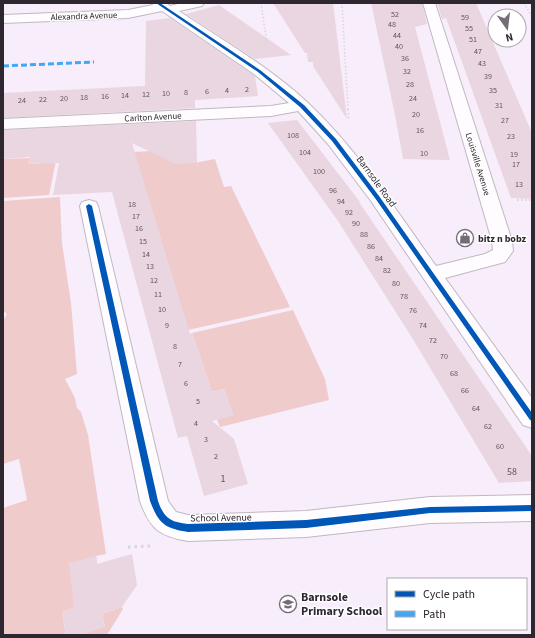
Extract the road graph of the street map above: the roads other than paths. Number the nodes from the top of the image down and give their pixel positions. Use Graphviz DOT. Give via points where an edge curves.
graph roads {
  1 [pos="198,3"];
  2 [pos="429,3"];
  3 [pos="163,7"];
  4 [pos="3,19"];
  5 [pos="302,106"];
  6 [pos="3,124"];
  7 [pos="89,206"];
  8 [pos="430,274"];
  9 [pos="532,418"];
  10 [pos="532,508"];
  1 -- 3 [label="street, Alexandra Avenue"];
  2 -- 8 [label="street, Louisville Avenue" via="503,251 498,257 490,260"];
  3 -- 4 [label="street, Alexandra Avenue" via="128,14"];
  3 -- 5 [label="street, Barnsole Road" via="259,71"];
  5 -- 6 [label="street, Carlton Avenue" via="271,111"];
  5 -- 8 [label="street, Barnsole Road" via="334,140"];
  7 -- 10 [label="street, School Avenue" via="154,501 158,516 170,525 188,528 306,524 430,510"];
  8 -- 9 [label="street, Barnsole Road"];
}
